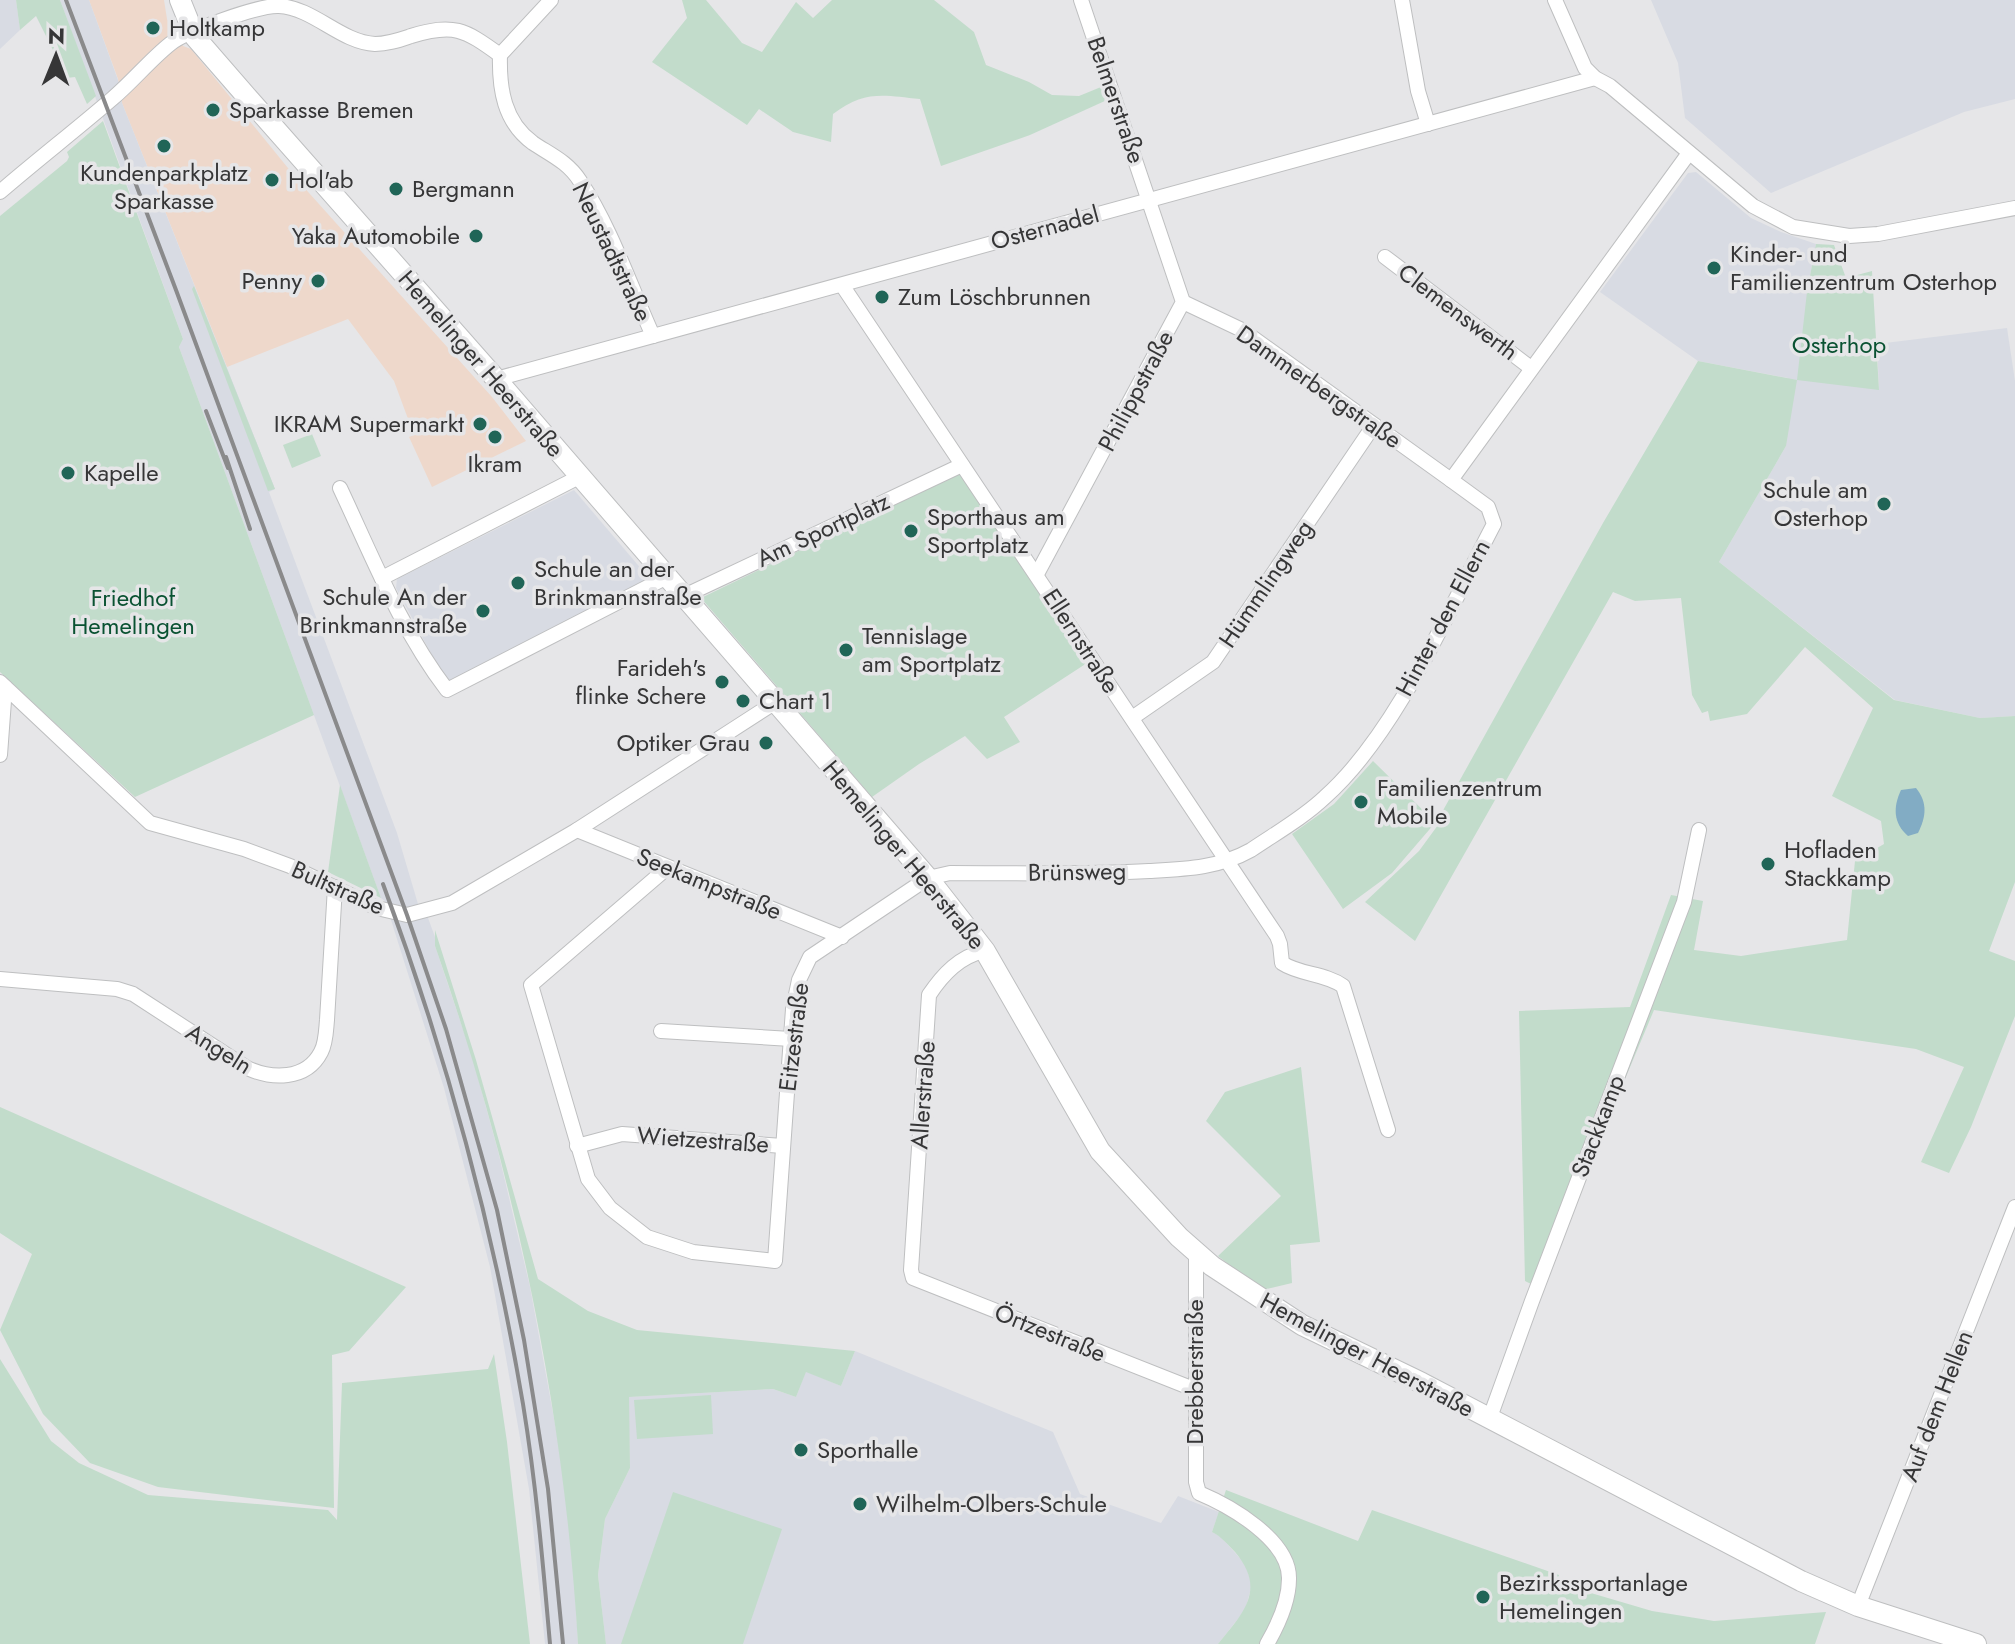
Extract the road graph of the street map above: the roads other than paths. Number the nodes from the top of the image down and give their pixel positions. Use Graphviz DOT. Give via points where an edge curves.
graph roads {
  1 [pos="180,0"];
  2 [pos="551,0"];
  3 [pos="1081,0"];
  4 [pos="1402,0"];
  5 [pos="1555,0"];
  6 [pos="192,32"];
  7 [pos="500,55"];
  8 [pos="1595,78"];
  9 [pos="1428,124"];
  10 [pos="1689,153"];
  11 [pos="0,192"];
  12 [pos="1151,199"];
  13 [pos="2015,208"];
  14 [pos="1385,257"];
  15 [pos="842,285"];
  16 [pos="1183,302"];
  17 [pos="653,336"];
  18 [pos="1531,368"];
  19 [pos="496,379"];
  20 [pos="1374,425"];
  21 [pos="962,465"];
  22 [pos="579,477"];
  23 [pos="1451,480"];
  24 [pos="340,488"];
  25 [pos="1037,574"];
  26 [pos="667,577"];
  27 [pos="382,578"];
  28 [pos="684,596"];
  29 [pos="3,685"];
  30 [pos="774,703"];
  31 [pos="1132,718"];
  32 [pos="0,755"];
  33 [pos="577,830"];
  34 [pos="1699,830"];
  35 [pos="1226,861"];
  36 [pos="667,868"];
  37 [pos="928,878"];
  38 [pos="335,887"];
  39 [pos="842,937"];
  40 [pos="985,951"];
  41 [pos="0,979"];
  42 [pos="661,1031"];
  43 [pos="791,1039"];
  44 [pos="1388,1130"];
  45 [pos="577,1146"];
  46 [pos="783,1146"];
  47 [pos="2015,1207"];
  48 [pos="1196,1251"];
  49 [pos="911,1270"];
  50 [pos="1196,1390"];
  51 [pos="1489,1420"];
  52 [pos="1858,1606"];
  53 [pos="1267,1644"];
  54 [pos="1976,1644"];
  1 -- 6 [label="main road, Hemelinger Heerstraße"];
  2 -- 7 [label="street"];
  3 -- 12 [label="street, Belmerstraße"];
  4 -- 9 [label="street"];
  5 -- 8 [label="street" via="1585,68"];
  6 -- 7 [label="street" via="278,6 364,42 388,44 439,28 457,29"];
  6 -- 11 [label="street" via="172,42 112,100"];
  6 -- 19 [label="main road, Hemelinger Heerstraße"];
  7 -- 17 [label="street, Neustadtstraße" via="507,112 516,128 558,157 579,180"];
  8 -- 9 [label="street, Osternadel"];
  8 -- 10 [label="street"];
  9 -- 12 [label="street, Osternadel"];
  10 -- 13 [label="street" via="1753,206 1793,227 1849,236 1878,234"];
  10 -- 18 [label="street"];
  12 -- 15 [label="street, Osternadel"];
  12 -- 16 [label="street, Philippstraße"];
  14 -- 18 [label="street, Clemenswerth"];
  15 -- 17 [label="street, Osternadel"];
  15 -- 21 [label="street, Ellernstraße"];
  16 -- 20 [label="street, Dammerbergstraße" via="1242,330"];
  16 -- 25 [label="street, Philippstraße"];
  17 -- 19 [label="street, Osternadel"];
  18 -- 23 [label="street"];
  19 -- 22 [label="main road, Hemelinger Heerstraße"];
  20 -- 23 [label="street, Dammerbergstraße"];
  20 -- 31 [label="street, Hümmlingweg" via="1213,662"];
  21 -- 25 [label="street, Ellernstraße"];
  21 -- 28 [label="street, Am Sportplatz"];
  22 -- 26 [label="main road, Hemelinger Heerstraße"];
  22 -- 27 [label="street"];
  23 -- 35 [label="street, Hinter den Ellern" via="1488,507 1494,524 1414,676 1381,731 1325,798 1251,850"];
  24 -- 27 [label="street"];
  25 -- 31 [label="street, Ellernstraße"];
  26 -- 27 [label="street" via="447,690 425,661"];
  26 -- 28 [label="main road, Hemelinger Heerstraße"];
  28 -- 30 [label="main road, Hemelinger Heerstraße"];
  29 -- 32 [label="street"];
  29 -- 38 [label="street, Bultstraße" via="150,823 255,853"];
  30 -- 33 [label="street, Bultstraße"];
  30 -- 37 [label="main road, Hemelinger Heerstraße"];
  31 -- 35 [label="street, Ellernstraße"];
  33 -- 36 [label="street, Seekampstraße"];
  33 -- 38 [label="street, Bultstraße" via="452,903 416,914 394,914"];
  34 -- 51 [label="street, Stackkamp" via="1684,902"];
  35 -- 37 [label="street, Brünsweg" via="1203,868 1110,874 950,873"];
  35 -- 44 [label="street, Ellernstraße" via="1277,936 1277,968 1343,986"];
  36 -- 39 [label="street, Seekampstraße"];
  36 -- 45 [label="street" via="531,985"];
  37 -- 39 [label="street, Eitzestraße"];
  37 -- 40 [label="main road, Hemelinger Heerstraße"];
  38 -- 41 [label="street, Angeln" via="324,1041 312,1063 295,1073 264,1076 247,1068 133,994"];
  39 -- 43 [label="street, Eitzestraße" via="810,957 799,980"];
  40 -- 48 [label="main road, Hemelinger Heerstraße" via="1100,1151"];
  40 -- 49 [label="street, Allerstraße" via="971,954 943,974 929,995"];
  42 -- 43 [label="street"];
  43 -- 46 [label="street, Eitzestraße"];
  45 -- 46 [label="street, Wietzestraße" via="622,1134"];
  45 -- 46 [label="street, Eitzestraße" via="588,1179 610,1208 647,1237 693,1252 775,1261"];
  47 -- 52 [label="street, Auf dem Hellen"];
  48 -- 50 [label="street, Drebberstraße"];
  48 -- 51 [label="main road, Hemelinger Heerstraße" via="1302,1325"];
  49 -- 50 [label="street, Örtzestraße" via="913,1278"];
  50 -- 53 [label="street, Drebberstraße" via="1199,1493 1222,1503 1279,1548 1290,1577 1278,1625"];
  51 -- 52 [label="main road, Hemelinger Heerstraße"];
  52 -- 54 [label="main road, Hemelinger Heerstraße"];
}
